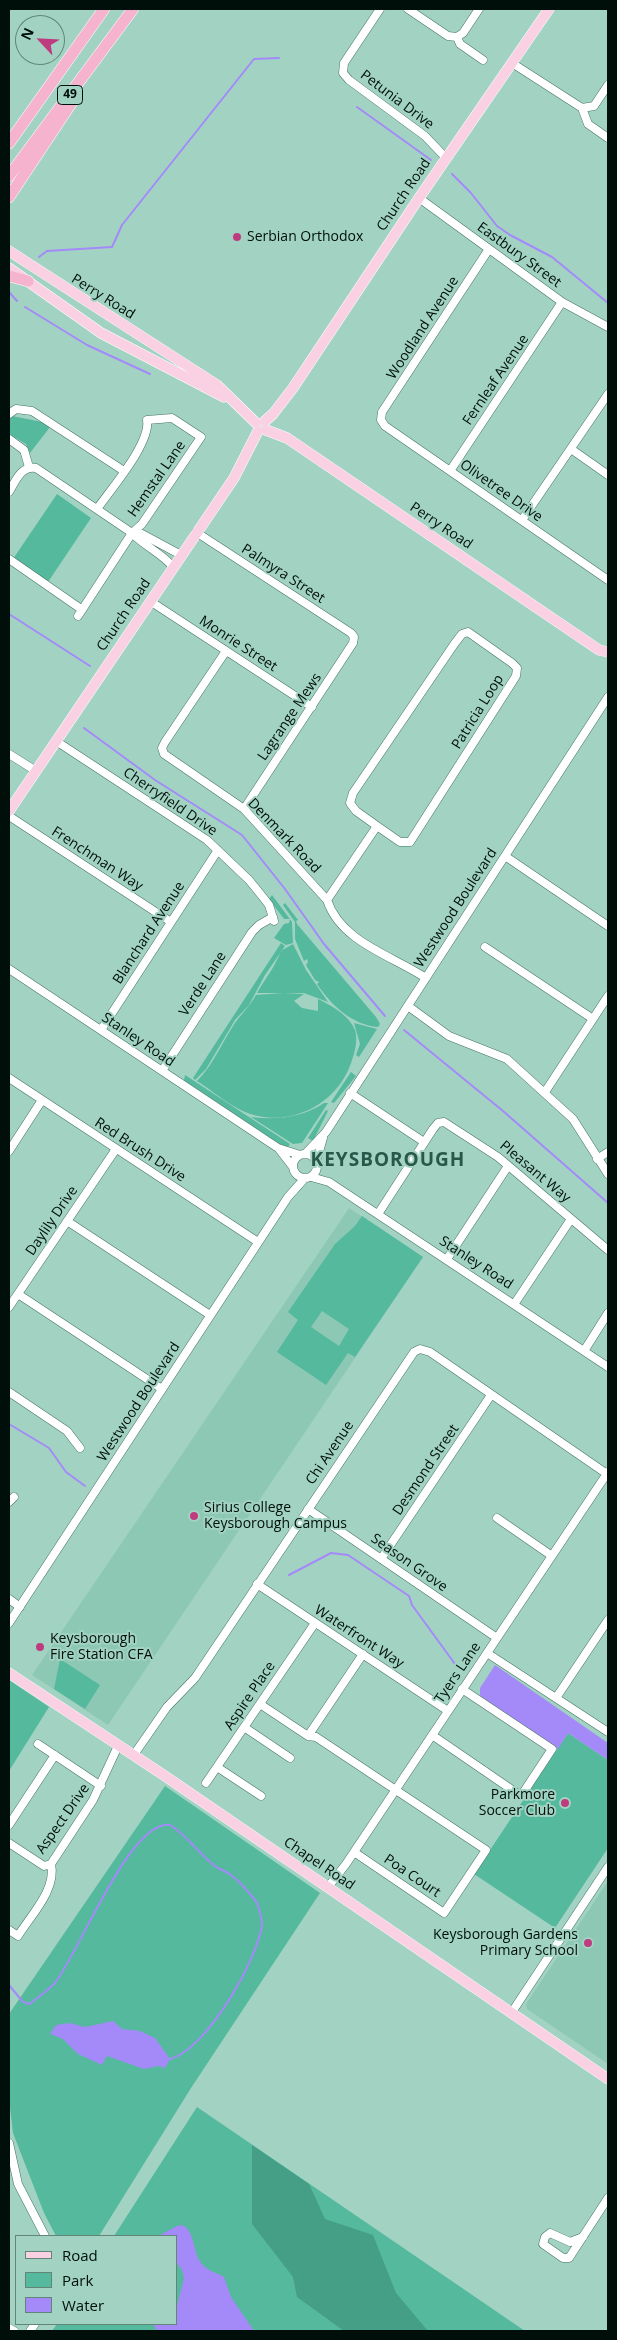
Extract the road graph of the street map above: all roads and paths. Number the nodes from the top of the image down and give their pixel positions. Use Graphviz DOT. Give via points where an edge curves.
graph roads {
  1 [pos="104,9"];
  2 [pos="133,9"];
  3 [pos="380,9"];
  4 [pos="408,9"];
  5 [pos="480,9"];
  6 [pos="549,9"];
  7 [pos="457,37"];
  8 [pos="483,60"];
  9 [pos="512,63"];
  10 [pos="89,69"];
  11 [pos="608,85"];
  12 [pos="582,108"];
  13 [pos="608,138"];
  14 [pos="9,143"];
  15 [pos="446,158"];
  16 [pos="9,176"];
  17 [pos="9,197"];
  18 [pos="419,198"];
  19 [pos="489,250"];
  20 [pos="9,251"];
  21 [pos="9,268"];
  22 [pos="9,276"];
  23 [pos="28,281"];
  24 [pos="562,302"];
  25 [pos="608,327"];
  26 [pos="608,394"];
  27 [pos="232,400"];
  28 [pos="9,414"];
  29 [pos="381,420"];
  30 [pos="261,426"];
  31 [pos="9,439"];
  32 [pos="571,449"];
  33 [pos="29,467"];
  34 [pos="450,471"];
  35 [pos="124,472"];
  36 [pos="608,475"];
  37 [pos="9,492"];
  38 [pos="97,509"];
  39 [pos="522,520"];
  40 [pos="196,532"];
  41 [pos="132,533"];
  42 [pos="181,555"];
  43 [pos="9,559"];
  44 [pos="173,567"];
  45 [pos="608,580"];
  46 [pos="150,601"];
  47 [pos="354,637"];
  48 [pos="226,651"];
  49 [pos="604,651"];
  50 [pos="608,661"];
  51 [pos="608,697"];
  52 [pos="312,707"];
  53 [pos="56,741"];
  54 [pos="9,754"];
  55 [pos="36,771"];
  56 [pos="244,809"];
  57 [pos="9,811"];
  58 [pos="9,816"];
  59 [pos="377,826"];
  60 [pos="218,850"];
  61 [pos="504,856"];
  62 [pos="327,900"];
  63 [pos="273,919"];
  64 [pos="171,922"];
  65 [pos="608,926"];
  66 [pos="485,947"];
  67 [pos="9,969"];
  68 [pos="426,978"];
  69 [pos="608,996"];
  70 [pos="408,1006"];
  71 [pos="593,1019"];
  72 [pos="101,1030"];
  73 [pos="162,1071"];
  74 [pos="9,1078"];
  75 [pos="545,1092"];
  76 [pos="350,1094"];
  77 [pos="42,1100"];
  78 [pos="326,1132"];
  79 [pos="424,1142"];
  80 [pos="278,1148"];
  81 [pos="116,1149"];
  82 [pos="9,1151"];
  83 [pos="608,1152"];
  84 [pos="303,1155"];
  85 [pos="597,1159"];
  86 [pos="317,1164"];
  87 [pos="508,1166"];
  88 [pos="294,1170"];
  89 [pos="608,1174"];
  90 [pos="308,1178"];
  91 [pos="330,1182"];
  92 [pos="288,1196"];
  93 [pos="378,1214"];
  94 [pos="571,1219"];
  95 [pos="67,1221"];
  96 [pos="258,1242"];
  97 [pos="608,1250"];
  98 [pos="447,1258"];
  99 [pos="18,1294"];
  100 [pos="515,1303"];
  101 [pos="9,1307"];
  102 [pos="608,1313"];
  103 [pos="210,1315"];
  104 [pos="584,1351"];
  105 [pos="608,1367"];
  106 [pos="162,1389"];
  107 [pos="9,1392"];
  108 [pos="492,1395"];
  109 [pos="80,1448"];
  110 [pos="608,1473"];
  111 [pos="308,1508"];
  112 [pos="497,1518"];
  113 [pos="552,1556"];
  114 [pos="380,1559"];
  115 [pos="257,1584"];
  116 [pos="9,1599"];
  117 [pos="20,1606"];
  118 [pos="9,1622"];
  119 [pos="315,1623"];
  120 [pos="607,1624"];
  121 [pos="497,1638"];
  122 [pos="487,1653"];
  123 [pos="363,1654"];
  124 [pos="10,1673"];
  125 [pos="462,1689"];
  126 [pos="556,1698"];
  127 [pos="260,1704"];
  128 [pos="448,1711"];
  129 [pos="244,1727"];
  130 [pos="608,1732"];
  131 [pos="432,1735"];
  132 [pos="308,1736"];
  133 [pos="38,1744"];
  134 [pos="118,1746"];
  135 [pos="54,1755"];
  136 [pos="133,1756"];
  137 [pos="290,1758"];
  138 [pos="217,1767"];
  139 [pos="206,1783"];
  140 [pos="101,1786"];
  141 [pos="396,1789"];
  142 [pos="261,1796"];
  143 [pos="9,1825"];
  144 [pos="9,1842"];
  145 [pos="354,1852"];
  146 [pos="51,1864"];
  147 [pos="608,1867"];
  148 [pos="328,1887"];
  149 [pos="9,1930"];
  150 [pos="512,2012"];
  151 [pos="608,2079"];
  152 [pos="9,2144"];
  153 [pos="608,2198"];
  154 [pos="44,2235"];
  155 [pos="583,2237"];
  156 [pos="9,2328"];
  157 [pos="14,2331"];
  1 -- 14 [label="highway, 49"];
  2 -- 10 [label="highway, 49"];
  3 -- 15 [label="street, Petunia Drive" via="344,63 343,73 426,136"];
  4 -- 7 [label="street" via="448,36"];
  5 -- 7 [label="street"];
  6 -- 9 [label="main road, Church Road"];
  7 -- 8 [label="street" via="460,44"];
  9 -- 12 [label="street"];
  9 -- 15 [label="main road, Church Road"];
  10 -- 16 [label="highway, 49"];
  10 -- 17 [label="highway" via="70,106"];
  11 -- 12 [label="street" via="594,106"];
  12 -- 13 [label="street" via="588,124"];
  15 -- 18 [label="main road, Church Road"];
  18 -- 19 [label="street, Eastbury Street"];
  18 -- 30 [label="main road, Church Road" via="290,391"];
  19 -- 24 [label="street, Eastbury Street"];
  19 -- 29 [label="street, Woodland Avenue" via="382,412"];
  20 -- 27 [label="main road, Perry Road" via="205,378"];
  21 -- 23 [label="main road, Perry Road"];
  22 -- 23 [label="highway"];
  23 -- 27 [label="main road, Perry Road" via="101,333"];
  24 -- 25 [label="street, Eastbury Street"];
  24 -- 34 [label="street, Fernleaf Avenue"];
  26 -- 32 [label="street"];
  27 -- 30 [label="main road, Perry Road"];
  28 -- 35 [label="street" via="16,409 32,411"];
  29 -- 34 [label="street, Olivetree Drive"];
  30 -- 40 [label="main road, Church Road" via="234,478"];
  30 -- 49 [label="main road, Perry Road" via="287,438"];
  31 -- 33 [label="street" via="24,450"];
  32 -- 36 [label="street"];
  32 -- 39 [label="street"];
  33 -- 37 [label="street" via="20,474"];
  33 -- 38 [label="street" via="40,470"];
  34 -- 39 [label="street, Olivetree Drive"];
  35 -- 38 [label="street"];
  35 -- 41 [label="street, Hemstal Lane" via="142,442 148,427 147,420 172,418 201,437 142,524"];
  38 -- 41 [label="street"];
  39 -- 45 [label="street, Olivetree Drive"];
  40 -- 42 [label="main road, Church Road"];
  40 -- 47 [label="street, Palmyra Street"];
  41 -- 42 [label="street" via="142,534"];
  41 -- 43 [label="street" via="80,612"];
  41 -- 44 [label="street"];
  42 -- 44 [label="main road, Church Road"];
  44 -- 46 [label="main road, Church Road"];
  46 -- 48 [label="street, Monrie Street"];
  46 -- 53 [label="main road, Church Road"];
  47 -- 52 [label="street, Lagrange Mews"];
  48 -- 52 [label="street, Monrie Street"];
  48 -- 56 [label="street, Denmark Road" via="162,748 168,758"];
  49 -- 50 [label="main road, Perry Road"];
  51 -- 61 [label="street, Westwood Boulevard"];
  52 -- 56 [label="street, Lagrange Mews"];
  53 -- 55 [label="main road, Church Road"];
  53 -- 60 [label="street, Cherryfield Drive"];
  54 -- 55 [label="street"];
  55 -- 57 [label="main road, Church Road"];
  56 -- 62 [label="street, Denmark Road"];
  58 -- 64 [label="street, Frenchman Way"];
  59 -- 59 [label="street, Patricia Loop" via="350,803 353,793 455,643 468,632 512,663 517,668 516,676 410,842 400,842"];
  59 -- 62 [label="street"];
  60 -- 63 [label="street, Cherryfield Drive" via="262,896"];
  60 -- 64 [label="street, Blanchard Avenue"];
  61 -- 65 [label="street"];
  61 -- 68 [label="street, Westwood Boulevard"];
  62 -- 68 [label="street, Denmark Road" via="331,912 357,940"];
  63 -- 73 [label="street, Verde Lane" via="252,932"];
  64 -- 72 [label="street, Blanchard Avenue"];
  66 -- 71 [label="street"];
  67 -- 72 [label="street, Stanley Road"];
  68 -- 70 [label="street, Westwood Boulevard"];
  69 -- 71 [label="street"];
  70 -- 75 [label="street" via="449,1036 500,1054"];
  70 -- 76 [label="street, Westwood Boulevard"];
  71 -- 75 [label="street"];
  72 -- 73 [label="street, Stanley Road"];
  73 -- 80 [label="street, Stanley Road"];
  74 -- 77 [label="street, Red Brush Drive"];
  75 -- 85 [label="street" via="573,1119"];
  76 -- 78 [label="street, Westwood Boulevard"];
  76 -- 79 [label="street"];
  77 -- 81 [label="street, Red Brush Drive"];
  77 -- 82 [label="street"];
  78 -- 84 [label="street, Westwood Boulevard"];
  78 -- 86 [label="street, Westwood Boulevard" via="319,1146"];
  79 -- 87 [label="street, Pleasant Way" via="440,1122 485,1147"];
  79 -- 93 [label="street"];
  80 -- 84 [label="street, Stanley Road"];
  80 -- 88 [label="street, Stanley Road"];
  81 -- 95 [label="street, Daylily Drive"];
  81 -- 96 [label="street, Red Brush Drive"];
  83 -- 85 [label="street"];
  84 -- 86 [label="street" via="312,1156"];
  84 -- 88 [label="street" via="295,1160"];
  85 -- 89 [label="street"];
  86 -- 90 [label="street" via="316,1173"];
  86 -- 91 [label="street, Stanley Road"];
  87 -- 94 [label="street, Pleasant Way"];
  87 -- 98 [label="street"];
  88 -- 90 [label="street"];
  88 -- 92 [label="street, Westwood Boulevard"];
  90 -- 91 [label="street, Stanley Road"];
  90 -- 92 [label="street, Westwood Boulevard"];
  91 -- 93 [label="street, Stanley Road"];
  92 -- 96 [label="street, Westwood Boulevard"];
  93 -- 98 [label="street, Stanley Road"];
  94 -- 97 [label="street, Pleasant Way"];
  94 -- 100 [label="street"];
  95 -- 99 [label="street, Daylily Drive"];
  95 -- 103 [label="street"];
  96 -- 103 [label="street, Westwood Boulevard"];
  98 -- 100 [label="street, Stanley Road"];
  99 -- 101 [label="street, Daylily Drive"];
  99 -- 106 [label="street"];
  100 -- 104 [label="street, Stanley Road"];
  102 -- 104 [label="street"];
  103 -- 106 [label="street, Westwood Boulevard"];
  104 -- 105 [label="street, Stanley Road"];
  106 -- 117 [label="street, Westwood Boulevard"];
  107 -- 109 [label="street" via="67,1431"];
  108 -- 110 [label="street, Chi Avenue"];
  108 -- 111 [label="street, Chi Avenue" via="430,1352 414,1352"];
  108 -- 114 [label="street, Desmond Street"];
  110 -- 113 [label="street, Tyers Lane"];
  111 -- 114 [label="street, Season Grove"];
  111 -- 115 [label="street, Chi Avenue"];
  112 -- 113 [label="street"];
  113 -- 121 [label="street, Tyers Lane"];
  114 -- 121 [label="street, Season Grove"];
  115 -- 119 [label="street, Waterfront Way"];
  115 -- 136 [label="street, Chi Avenue" via="195,1678 167,1707"];
  116 -- 117 [label="street"];
  117 -- 118 [label="street, Westwood Boulevard"];
  119 -- 123 [label="street, Waterfront Way"];
  119 -- 127 [label="street, Aspire Place"];
  120 -- 126 [label="street"];
  121 -- 122 [label="street, Tyers Lane"];
  122 -- 125 [label="street, Tyers Lane"];
  122 -- 126 [label="street"];
  123 -- 128 [label="street, Waterfront Way"];
  123 -- 132 [label="street"];
  124 -- 134 [label="main road, Chapel Road"];
  125 -- 128 [label="street, Tyers Lane"];
  125 -- 131 [label="street" via="552,1749 521,1796"];
  126 -- 130 [label="street"];
  127 -- 129 [label="street, Aspire Place"];
  127 -- 132 [label="street"];
  128 -- 131 [label="street, Tyers Lane"];
  129 -- 137 [label="street"];
  129 -- 138 [label="street, Aspire Place"];
  131 -- 141 [label="street, Tyers Lane"];
  132 -- 141 [label="street" via="316,1737"];
  133 -- 135 [label="street"];
  134 -- 136 [label="main road, Chapel Road"];
  134 -- 140 [label="street, Aspect Drive"];
  135 -- 140 [label="street"];
  135 -- 143 [label="street"];
  136 -- 148 [label="main road, Chapel Road"];
  138 -- 139 [label="street, Aspire Place"];
  138 -- 142 [label="street"];
  140 -- 146 [label="street, Aspect Drive"];
  141 -- 145 [label="street, Tyers Lane"];
  141 -- 145 [label="street, Poa Court" via="486,1850 444,1913"];
  144 -- 146 [label="street, Aspect Drive" via="44,1866"];
  145 -- 148 [label="street, Tyers Lane"];
  146 -- 149 [label="street" via="51,1884 28,1921 18,1936"];
  147 -- 150 [label="street"];
  148 -- 150 [label="main road, Chapel Road"];
  150 -- 151 [label="main road, Chapel Road"];
  152 -- 154 [label="street" via="18,2184"];
  153 -- 155 [label="street"];
  155 -- 155 [label="street" via="567,2259 543,2244 550,2232 570,2242"];
  156 -- 157 [label="street"];
}
